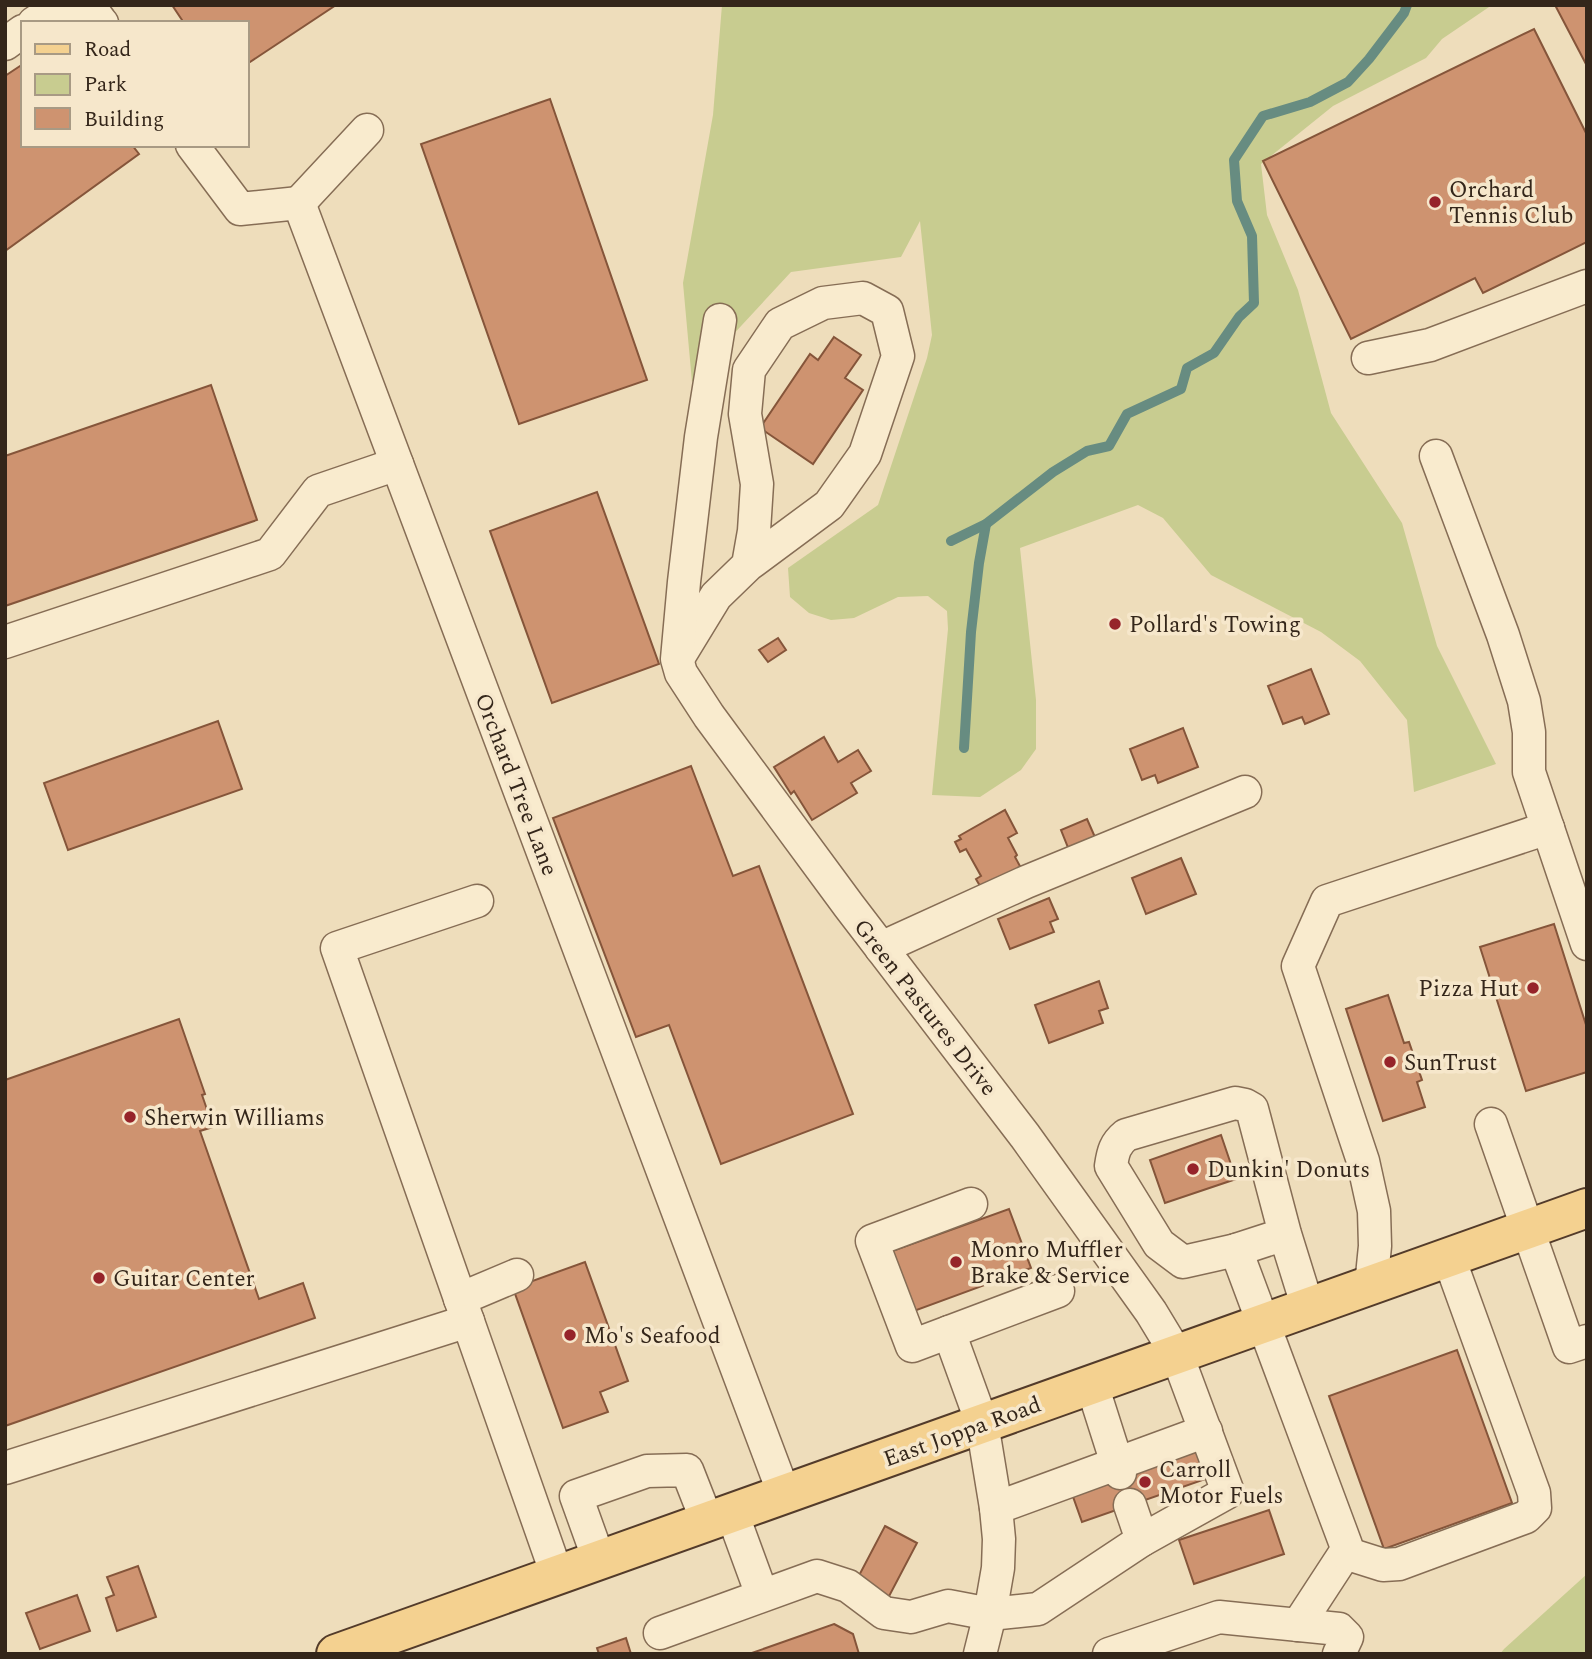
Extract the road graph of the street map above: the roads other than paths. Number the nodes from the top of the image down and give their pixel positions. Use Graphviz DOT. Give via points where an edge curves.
graph roads {
  1 [pos="97,17"];
  2 [pos="37,21"];
  3 [pos="21,32"];
  4 [pos="5,44"];
  5 [pos="367,130"];
  6 [pos="194,147"];
  7 [pos="299,204"];
  8 [pos="1587,286"];
  9 [pos="720,320"];
  10 [pos="1368,358"];
  11 [pos="1436,456"];
  12 [pos="397,464"];
  13 [pos="748,565"];
  14 [pos="5,642"];
  15 [pos="677,659"];
  16 [pos="1245,792"];
  17 [pos="1548,828"];
  18 [pos="477,901"];
  19 [pos="1587,944"];
  20 [pos="881,948"];
  21 [pos="1491,1124"];
  22 [pos="971,1205"];
  23 [pos="1587,1208"];
  24 [pos="1527,1230"];
  25 [pos="1285,1234"];
  26 [pos="1236,1250"];
  27 [pos="1449,1258"];
  28 [pos="517,1275"];
  29 [pos="1371,1286"];
  30 [pos="1058,1291"];
  31 [pos="1308,1308"];
  32 [pos="464,1310"];
  33 [pos="1263,1324"];
  34 [pos="949,1332"];
  35 [pos="1587,1341"];
  36 [pos="1177,1355"];
  37 [pos="1093,1385"];
  38 [pos="982,1423"];
  39 [pos="1206,1431"];
  40 [pos="5,1468"];
  41 [pos="1119,1468"];
  42 [pos="784,1494"];
  43 [pos="1130,1505"];
  44 [pos="996,1508"];
  45 [pos="720,1517"];
  46 [pos="1142,1540"];
  47 [pos="1345,1553"];
  48 [pos="599,1560"];
  49 [pos="557,1575"];
  50 [pos="762,1595"];
  51 [pos="990,1615"];
  52 [pos="1298,1625"];
  53 [pos="660,1633"];
  54 [pos="336,1654"];
  55 [pos="980,1654"];
  56 [pos="1109,1654"];
  57 [pos="1339,1654"];
  1 -- 2 [label="street" via="73,6"];
  3 -- 4 [label="street"];
  5 -- 7 [label="street"];
  6 -- 7 [label="street" via="240,209"];
  7 -- 12 [label="street, Orchard Tree Lane"];
  8 -- 10 [label="street" via="1430,345"];
  9 -- 15 [label="street" via="701,437"];
  11 -- 17 [label="street" via="1524,701 1530,772"];
  12 -- 14 [label="street" via="318,491 270,554"];
  12 -- 42 [label="street, Orchard Tree Lane"];
  13 -- 13 [label="street" via="757,484 745,414 748,370 780,324 822,303 863,298 887,311 898,356 865,454 829,505"];
  13 -- 15 [label="street" via="716,596"];
  15 -- 20 [label="street, Green Pastures Drive" via="709,716"];
  16 -- 20 [label="street" via="1026,882"];
  17 -- 19 [label="street"];
  17 -- 29 [label="street" via="1327,901 1298,966 1363,1161 1374,1211"];
  18 -- 32 [label="street" via="337,948"];
  20 -- 36 [label="street, Green Pastures Drive" via="1025,1136"];
  21 -- 24 [label="street"];
  22 -- 34 [label="street" via="872,1241 912,1346"];
  23 -- 24 [label="main road, East Joppa Road"];
  24 -- 27 [label="main road, East Joppa Road"];
  24 -- 35 [label="street" via="1569,1347"];
  25 -- 26 [label="street"];
  25 -- 26 [label="street" via="1252,1109 1245,1105 1235,1103 1118,1141 1111,1166 1159,1244 1183,1262"];
  25 -- 31 [label="street"];
  26 -- 33 [label="street"];
  27 -- 29 [label="main road, East Joppa Road"];
  27 -- 47 [label="street" via="1534,1493 1535,1508 1526,1517 1399,1564 1383,1565"];
  28 -- 32 [label="street"];
  29 -- 31 [label="main road, East Joppa Road"];
  30 -- 34 [label="street"];
  31 -- 33 [label="main road, East Joppa Road"];
  32 -- 40 [label="street"];
  32 -- 49 [label="street"];
  33 -- 36 [label="main road, East Joppa Road"];
  33 -- 47 [label="street" via="1346,1545"];
  34 -- 38 [label="street"];
  36 -- 37 [label="main road, East Joppa Road"];
  36 -- 39 [label="street, Green Pastures Drive"];
  37 -- 38 [label="main road, East Joppa Road"];
  37 -- 41 [label="street"];
  38 -- 42 [label="main road, East Joppa Road"];
  38 -- 44 [label="street"];
  39 -- 41 [label="street"];
  39 -- 46 [label="street, Green Pastures Drive" via="1228,1492"];
  41 -- 44 [label="street"];
  42 -- 45 [label="main road, East Joppa Road"];
  43 -- 46 [label="street"];
  44 -- 51 [label="street" via="998,1568"];
  45 -- 48 [label="main road, East Joppa Road"];
  45 -- 48 [label="street" via="687,1470 647,1471 576,1496"];
  45 -- 50 [label="street"];
  46 -- 51 [label="street" via="1038,1609"];
  47 -- 52 [label="street"];
  48 -- 49 [label="main road, East Joppa Road"];
  49 -- 54 [label="main road, East Joppa Road"];
  50 -- 51 [label="street" via="817,1576 848,1586 884,1613 911,1617 948,1606"];
  50 -- 53 [label="street"];
  51 -- 55 [label="street"];
  52 -- 56 [label="street" via="1219,1617"];
  52 -- 57 [label="street" via="1339,1629 1347,1637"];
}
